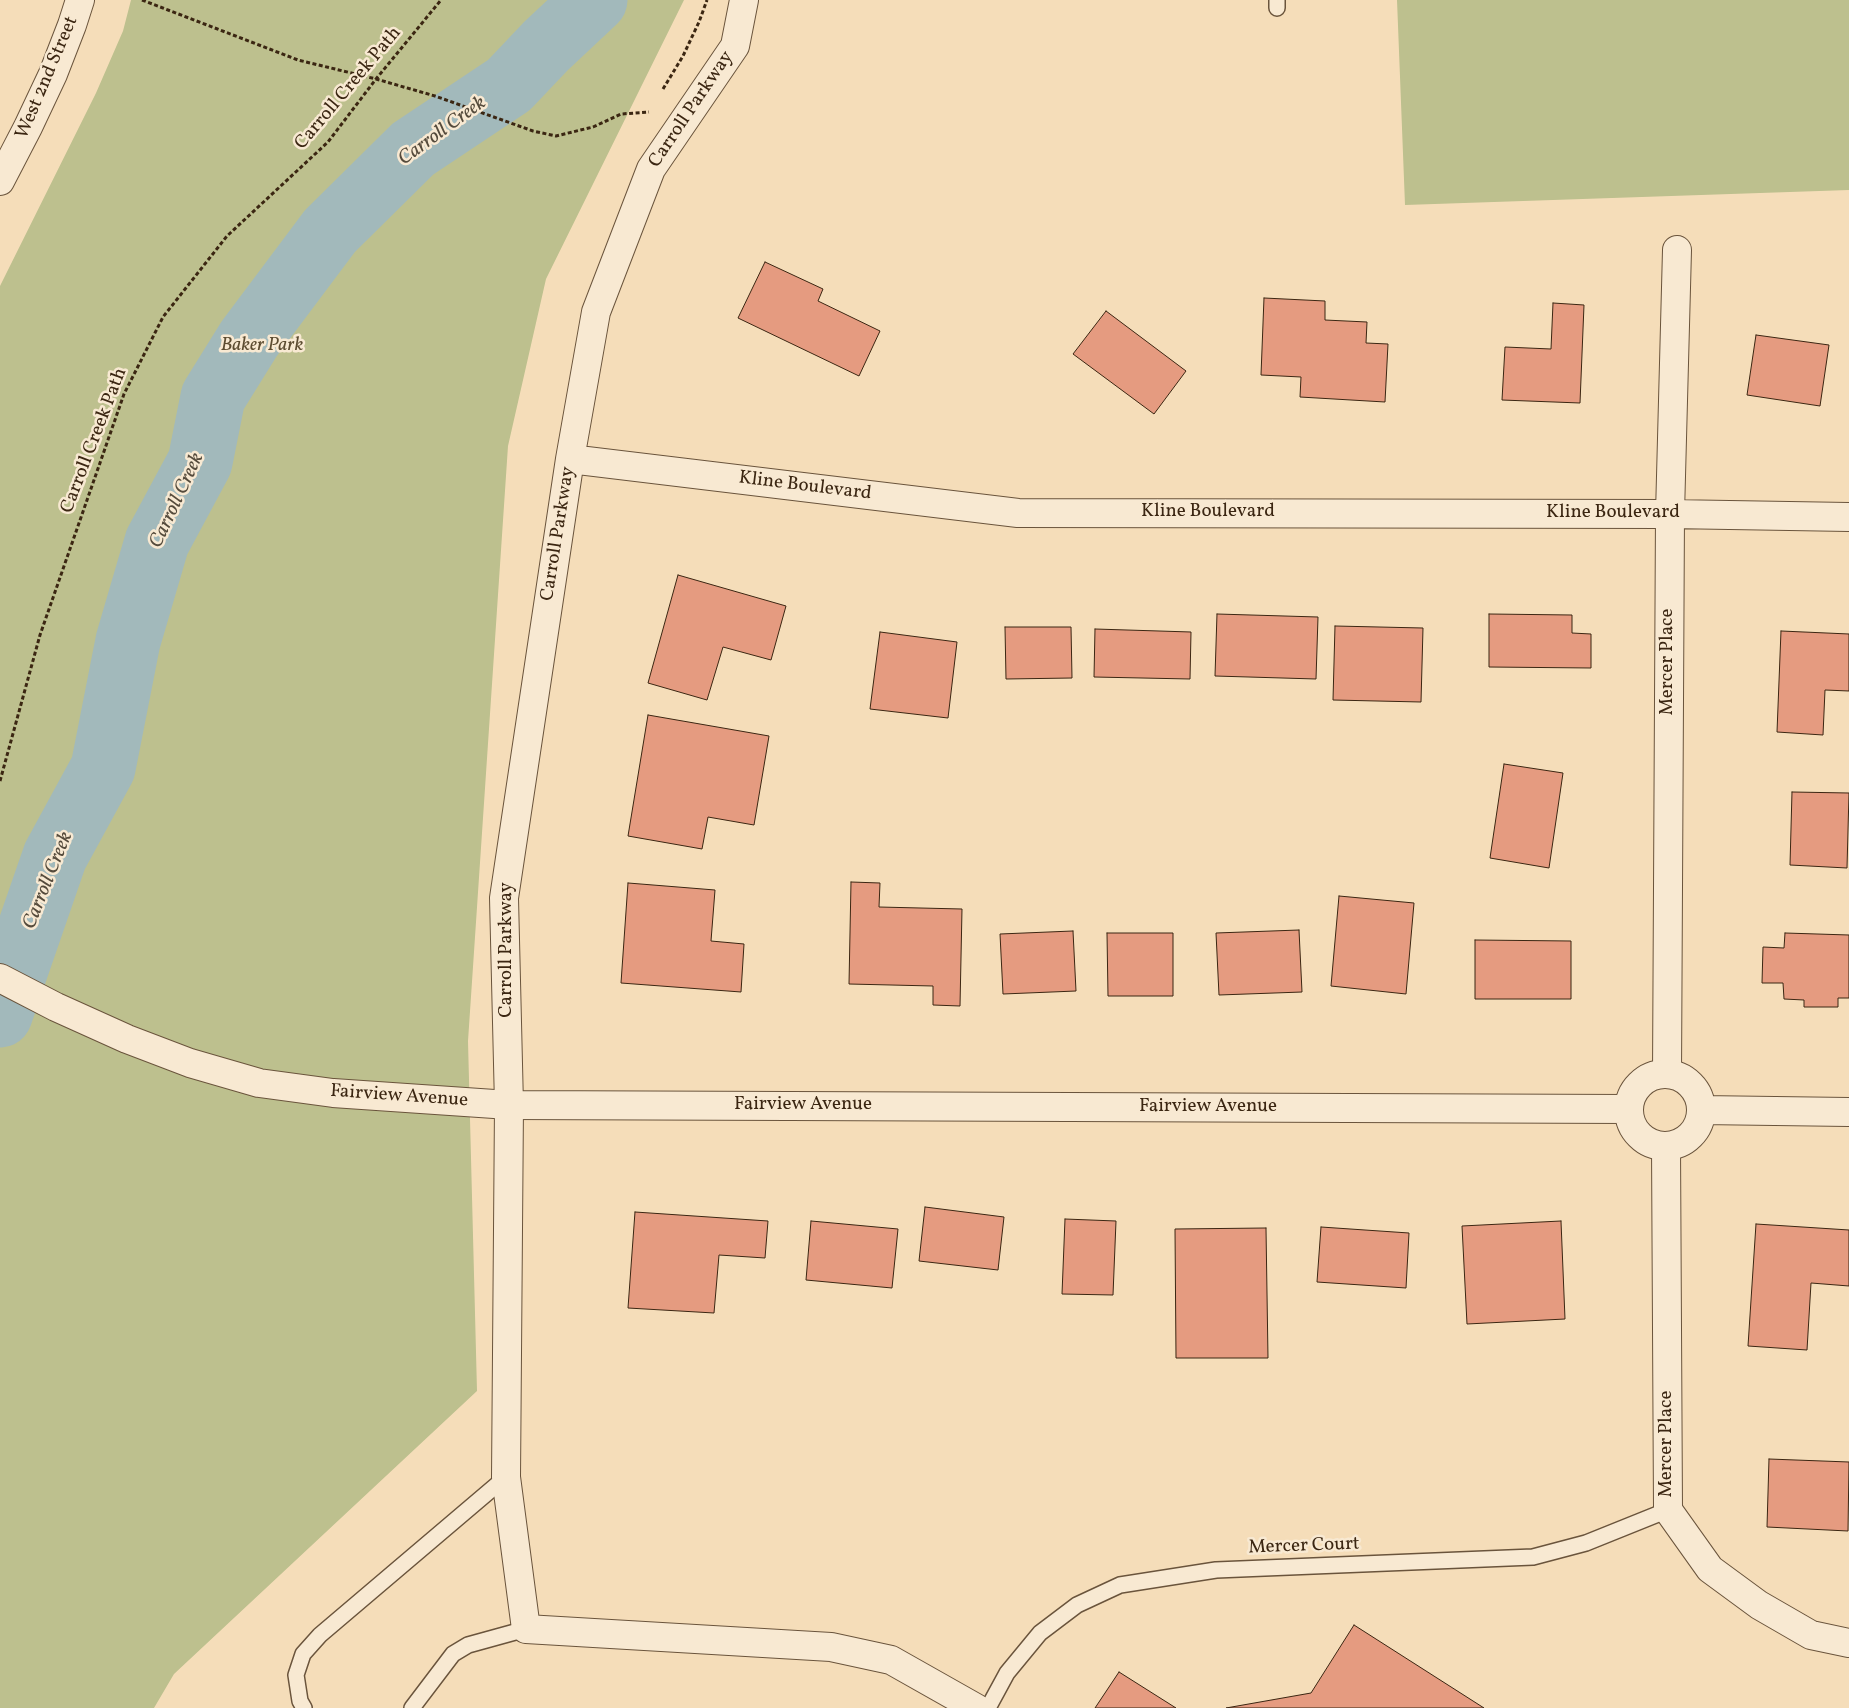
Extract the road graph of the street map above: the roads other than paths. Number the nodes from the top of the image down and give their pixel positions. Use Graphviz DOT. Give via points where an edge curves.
graph roads {
  1 [pos="80,0"];
  2 [pos="744,0"];
  3 [pos="0,181"];
  4 [pos="1676,250"];
  5 [pos="570,459"];
  6 [pos="1670,514"];
  7 [pos="1849,517"];
  8 [pos="0,978"];
  9 [pos="1667,1074"];
  10 [pos="509,1104"];
  11 [pos="1629,1110"];
  12 [pos="1702,1110"];
  13 [pos="1849,1112"];
  14 [pos="1666,1147"];
  15 [pos="506,1477"];
  16 [pos="1668,1510"];
  17 [pos="526,1629"];
  18 [pos="1849,1643"];
  19 [pos="304,1708"];
  20 [pos="412,1708"];
  21 [pos="976,1708"];
  22 [pos="988,1708"];
  1 -- 3 [label="street, West 2nd Street" via="53,74"];
  2 -- 5 [label="street, Carroll Parkway" via="735,46 651,169 596,312"];
  4 -- 6 [label="street, Mercer Place"];
  5 -- 6 [label="street, Kline Boulevard" via="1018,513"];
  5 -- 10 [label="street, Carroll Parkway" via="504,898"];
  6 -- 7 [label="street, Kline Boulevard"];
  6 -- 9 [label="street, Mercer Place"];
  8 -- 10 [label="street, Fairview Avenue" via="127,1039 190,1063 259,1083 333,1093"];
  9 -- 11 [label="street" via="1656,1075 1636,1088"];
  9 -- 12 [label="street" via="1687,1082 1695,1090"];
  10 -- 11 [label="street, Fairview Avenue"];
  10 -- 15 [label="street, Carroll Parkway"];
  11 -- 14 [label="street" via="1630,1121 1644,1140"];
  12 -- 13 [label="street"];
  12 -- 14 [label="street" via="1695,1131 1687,1140"];
  14 -- 16 [label="street, Mercer Place"];
  15 -- 17 [label="street, Carroll Parkway"];
  15 -- 19 [label="lane" via="320,1635 303,1654 296,1675"];
  16 -- 18 [label="street, Mercer Place" via="1710,1569 1759,1605 1811,1635"];
  16 -- 22 [label="lane, Mercer Court" via="1586,1543 1533,1558 1216,1570 1120,1585 1077,1605 1040,1633 1007,1673"];
  17 -- 20 [label="lane" via="468,1645 453,1654"];
  17 -- 21 [label="street" via="831,1647 891,1660"];
}
